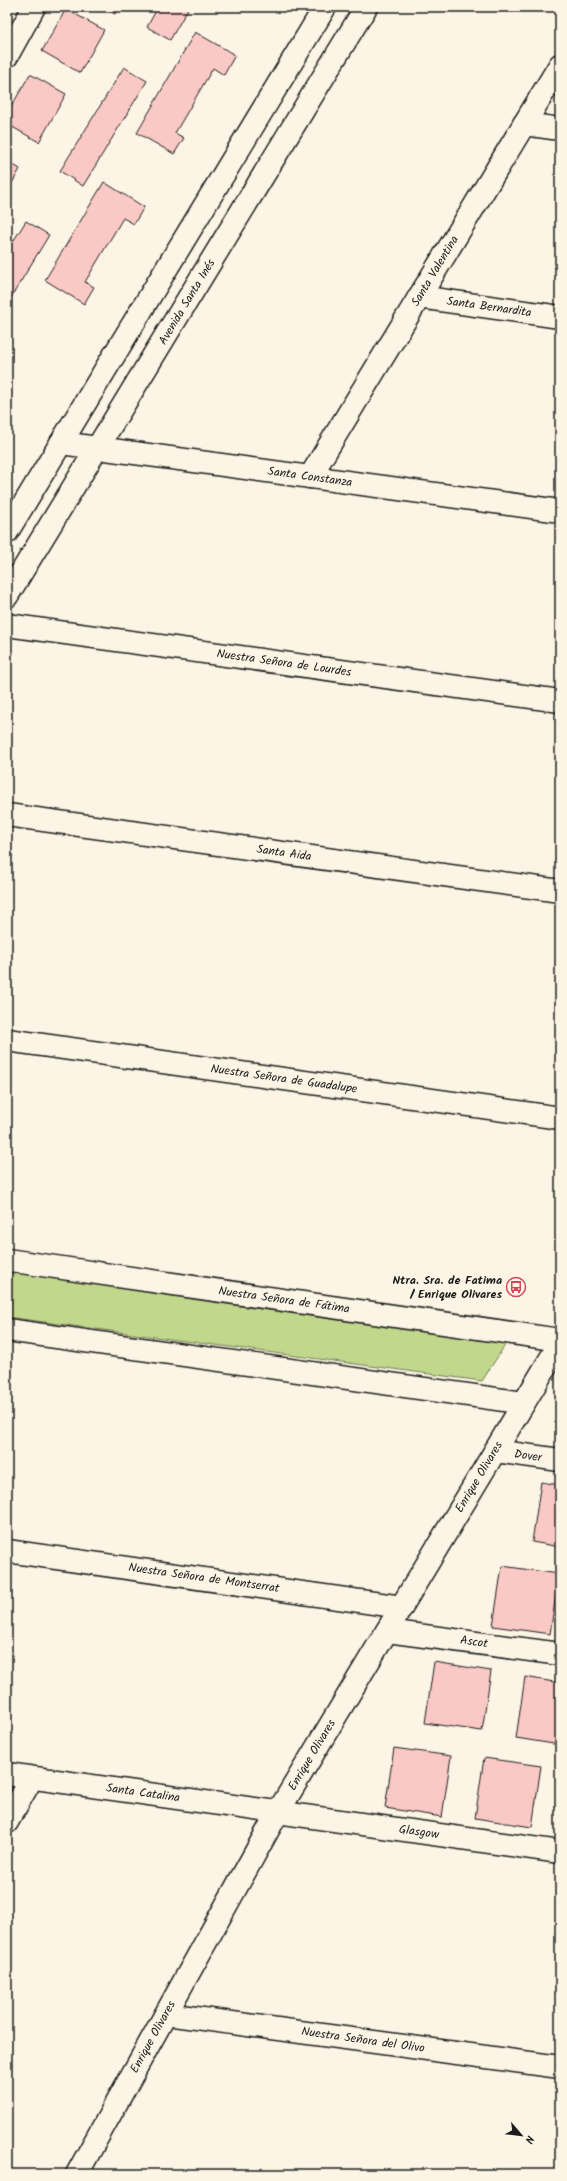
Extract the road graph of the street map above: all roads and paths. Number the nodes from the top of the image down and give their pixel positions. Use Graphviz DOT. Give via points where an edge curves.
graph roads {
  1 [pos="34,7"];
  2 [pos="324,7"];
  3 [pos="366,7"];
  4 [pos="7,56"];
  5 [pos="560,65"];
  6 [pos="524,124"];
  7 [pos="560,129"];
  8 [pos="419,297"];
  9 [pos="560,317"];
  10 [pos="61,443"];
  11 [pos="97,448"];
  12 [pos="310,477"];
  13 [pos="560,512"];
  14 [pos="7,532"];
  15 [pos="7,596"];
  16 [pos="7,625"];
  17 [pos="560,701"];
  18 [pos="7,815"];
  19 [pos="560,891"];
  20 [pos="7,1040"];
  21 [pos="560,1118"];
  22 [pos="7,1260"];
  23 [pos="7,1330"];
  24 [pos="560,1340"];
  25 [pos="560,1343"];
  26 [pos="524,1403"];
  27 [pos="495,1451"];
  28 [pos="560,1460"];
  29 [pos="7,1551"];
  30 [pos="402,1606"];
  31 [pos="387,1631"];
  32 [pos="560,1654"];
  33 [pos="7,1774"];
  34 [pos="32,1778"];
  35 [pos="278,1812"];
  36 [pos="7,1822"];
  37 [pos="560,1852"];
  38 [pos="166,2014"];
  39 [pos="560,2067"];
  40 [pos="77,2174"];
  1 -- 4 [label="street"];
  2 -- 10 [label="street"];
  3 -- 11 [label="street, Avenida Santa Inés"];
  5 -- 6 [label="street, Santa Valentina"];
  6 -- 7 [label="street"];
  6 -- 8 [label="street, Santa Valentina"];
  8 -- 9 [label="street, Santa Bernardita"];
  8 -- 12 [label="street, Santa Valentina"];
  10 -- 11 [label="street, Santa Constanza"];
  10 -- 14 [label="street"];
  11 -- 12 [label="street, Santa Constanza"];
  11 -- 15 [label="street, Avenida Santa Inés"];
  12 -- 13 [label="street, Santa Constanza"];
  16 -- 17 [label="street, Nuestra Señora de Lourdes"];
  18 -- 19 [label="street, Santa Aida"];
  20 -- 21 [label="street, Nuestra Señora de Guadalupe"];
  22 -- 24 [label="street, Nuestra Señora de Fátima"];
  23 -- 26 [label="street"];
  25 -- 26 [label="street, Enrique Olivares"];
  26 -- 27 [label="street, Enrique Olivares"];
  27 -- 28 [label="street, Dover"];
  27 -- 30 [label="street, Enrique Olivares"];
  29 -- 30 [label="street, Nuestra Señora de Montserrat"];
  30 -- 31 [label="street, Enrique Olivares"];
  31 -- 32 [label="street, Ascot"];
  31 -- 35 [label="street, Enrique Olivares"];
  33 -- 34 [label="street, Santa Catalina"];
  34 -- 35 [label="street, Santa Catalina"];
  34 -- 36 [label="street"];
  35 -- 37 [label="street, Glasgow"];
  35 -- 38 [label="street, Enrique Olivares"];
  38 -- 39 [label="street, Nuestra Señora del Olivo"];
  38 -- 40 [label="street, Enrique Olivares"];
}
